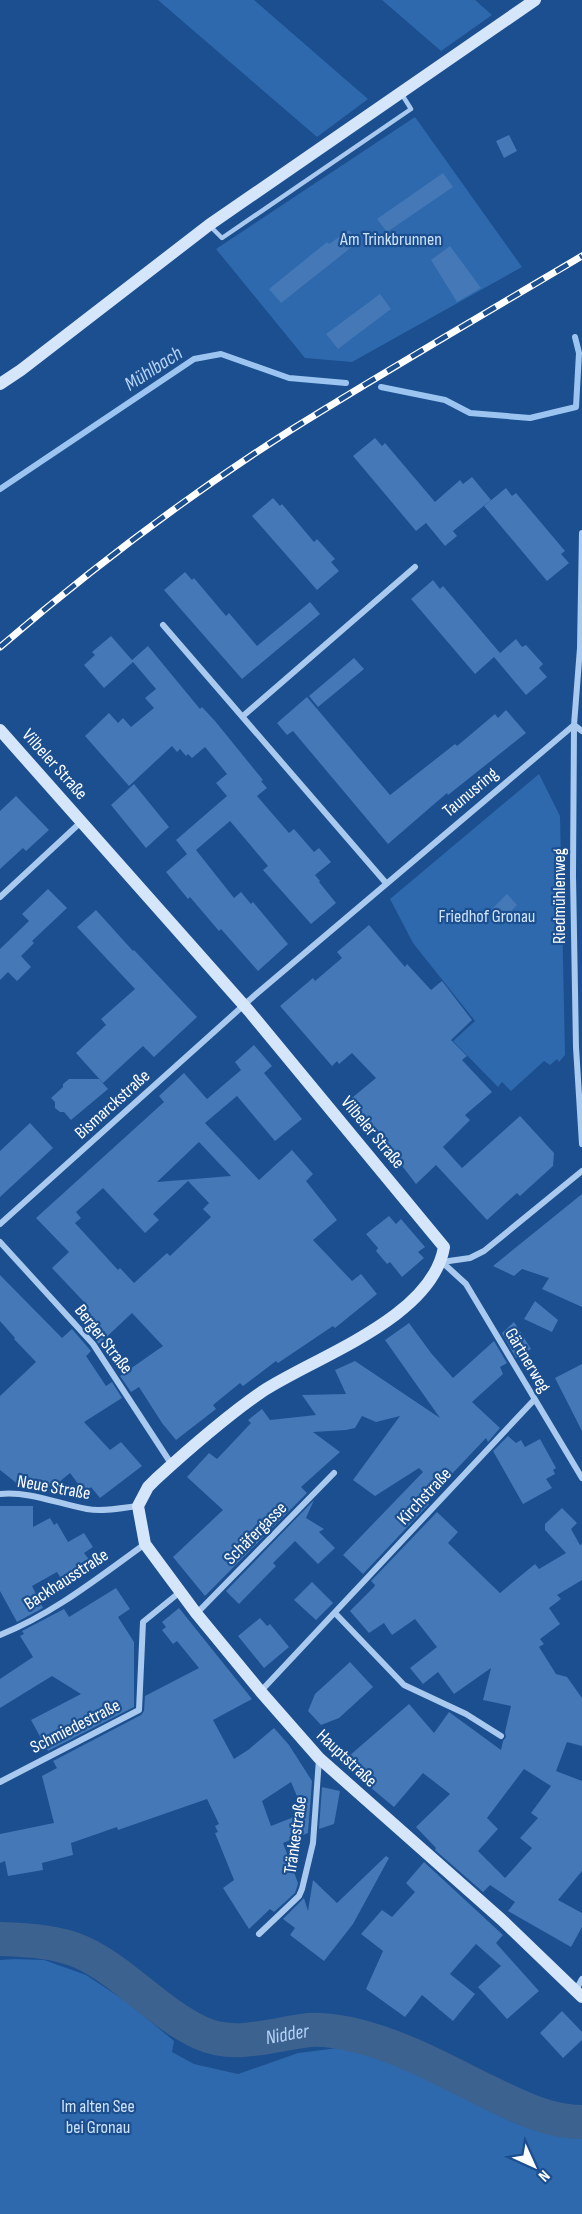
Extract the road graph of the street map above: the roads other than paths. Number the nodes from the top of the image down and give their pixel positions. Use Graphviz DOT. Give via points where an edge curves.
graph roads {
  1 [pos="535,0"];
  2 [pos="401,93"];
  3 [pos="209,225"];
  4 [pos="0,384"];
  5 [pos="582,533"];
  6 [pos="415,567"];
  7 [pos="163,625"];
  8 [pos="581,647"];
  9 [pos="243,716"];
  10 [pos="574,725"];
  11 [pos="1,731"];
  12 [pos="582,731"];
  13 [pos="82,821"];
  14 [pos="386,883"];
  15 [pos="0,897"];
  16 [pos="243,1005"];
  17 [pos="582,1144"];
  18 [pos="582,1171"];
  19 [pos="0,1224"];
  20 [pos="0,1242"];
  21 [pos="442,1263"];
  22 [pos="534,1400"];
  23 [pos="172,1465"];
  24 [pos="334,1473"];
  25 [pos="582,1478"];
  26 [pos="0,1494"];
  27 [pos="138,1506"];
  28 [pos="145,1544"];
  29 [pos="180,1592"];
  30 [pos="196,1613"];
  31 [pos="335,1613"];
  32 [pos="0,1635"];
  33 [pos="261,1692"];
  34 [pos="501,1736"];
  35 [pos="319,1758"];
  36 [pos="0,1782"];
  37 [pos="259,1934"];
  38 [pos="582,1979"];
  39 [pos="579,1994"];
  1 -- 2 [label="street"];
  2 -- 3 [label="street"];
  2 -- 3 [label="lane" via="411,109 222,238"];
  3 -- 4 [label="street"];
  5 -- 8 [label="street, Riedmühlenweg"];
  6 -- 9 [label="street"];
  7 -- 9 [label="street"];
  8 -- 10 [label="street, Riedmühlenweg"];
  9 -- 14 [label="street"];
  10 -- 12 [label="street"];
  10 -- 14 [label="street, Taunusring"];
  10 -- 17 [label="street, Riedmühlenweg" via="576,1047"];
  11 -- 13 [label="street, Vilbeler Straße"];
  13 -- 15 [label="street"];
  13 -- 16 [label="street, Vilbeler Straße"];
  14 -- 16 [label="street, Taunusring"];
  16 -- 19 [label="street, Bismarckstraße"];
  16 -- 21 [label="street, Vilbeler Straße" via="444,1247"];
  18 -- 21 [label="street" via="484,1251"];
  20 -- 23 [label="street, Berger Straße" via="93,1344"];
  21 -- 22 [label="street, Gärtnerweg" via="466,1284"];
  21 -- 23 [label="street" via="417,1297 375,1329 262,1392"];
  22 -- 25 [label="street, Gärtnerweg"];
  22 -- 31 [label="street, Kirchstraße"];
  23 -- 27 [label="street" via="148,1487"];
  24 -- 30 [label="street, Schäfergasse"];
  26 -- 27 [label="street, Neue Straße" via="29,1495 88,1510"];
  27 -- 28 [label="street, Hauptstraße"];
  28 -- 29 [label="street, Hauptstraße"];
  28 -- 32 [label="street, Backhausstraße" via="91,1585"];
  29 -- 30 [label="street, Hauptstraße"];
  29 -- 36 [label="street, Schmiedestraße" via="143,1622 139,1710"];
  30 -- 33 [label="street, Hauptstraße"];
  31 -- 33 [label="street, Kirchstraße"];
  31 -- 34 [label="street" via="404,1685 466,1714"];
  33 -- 35 [label="street, Hauptstraße"];
  35 -- 37 [label="street, Tränkestraße" via="313,1843 302,1889"];
  35 -- 39 [label="street, Hauptstraße" via="502,1920"];
  38 -- 39 [label="street"];
}
